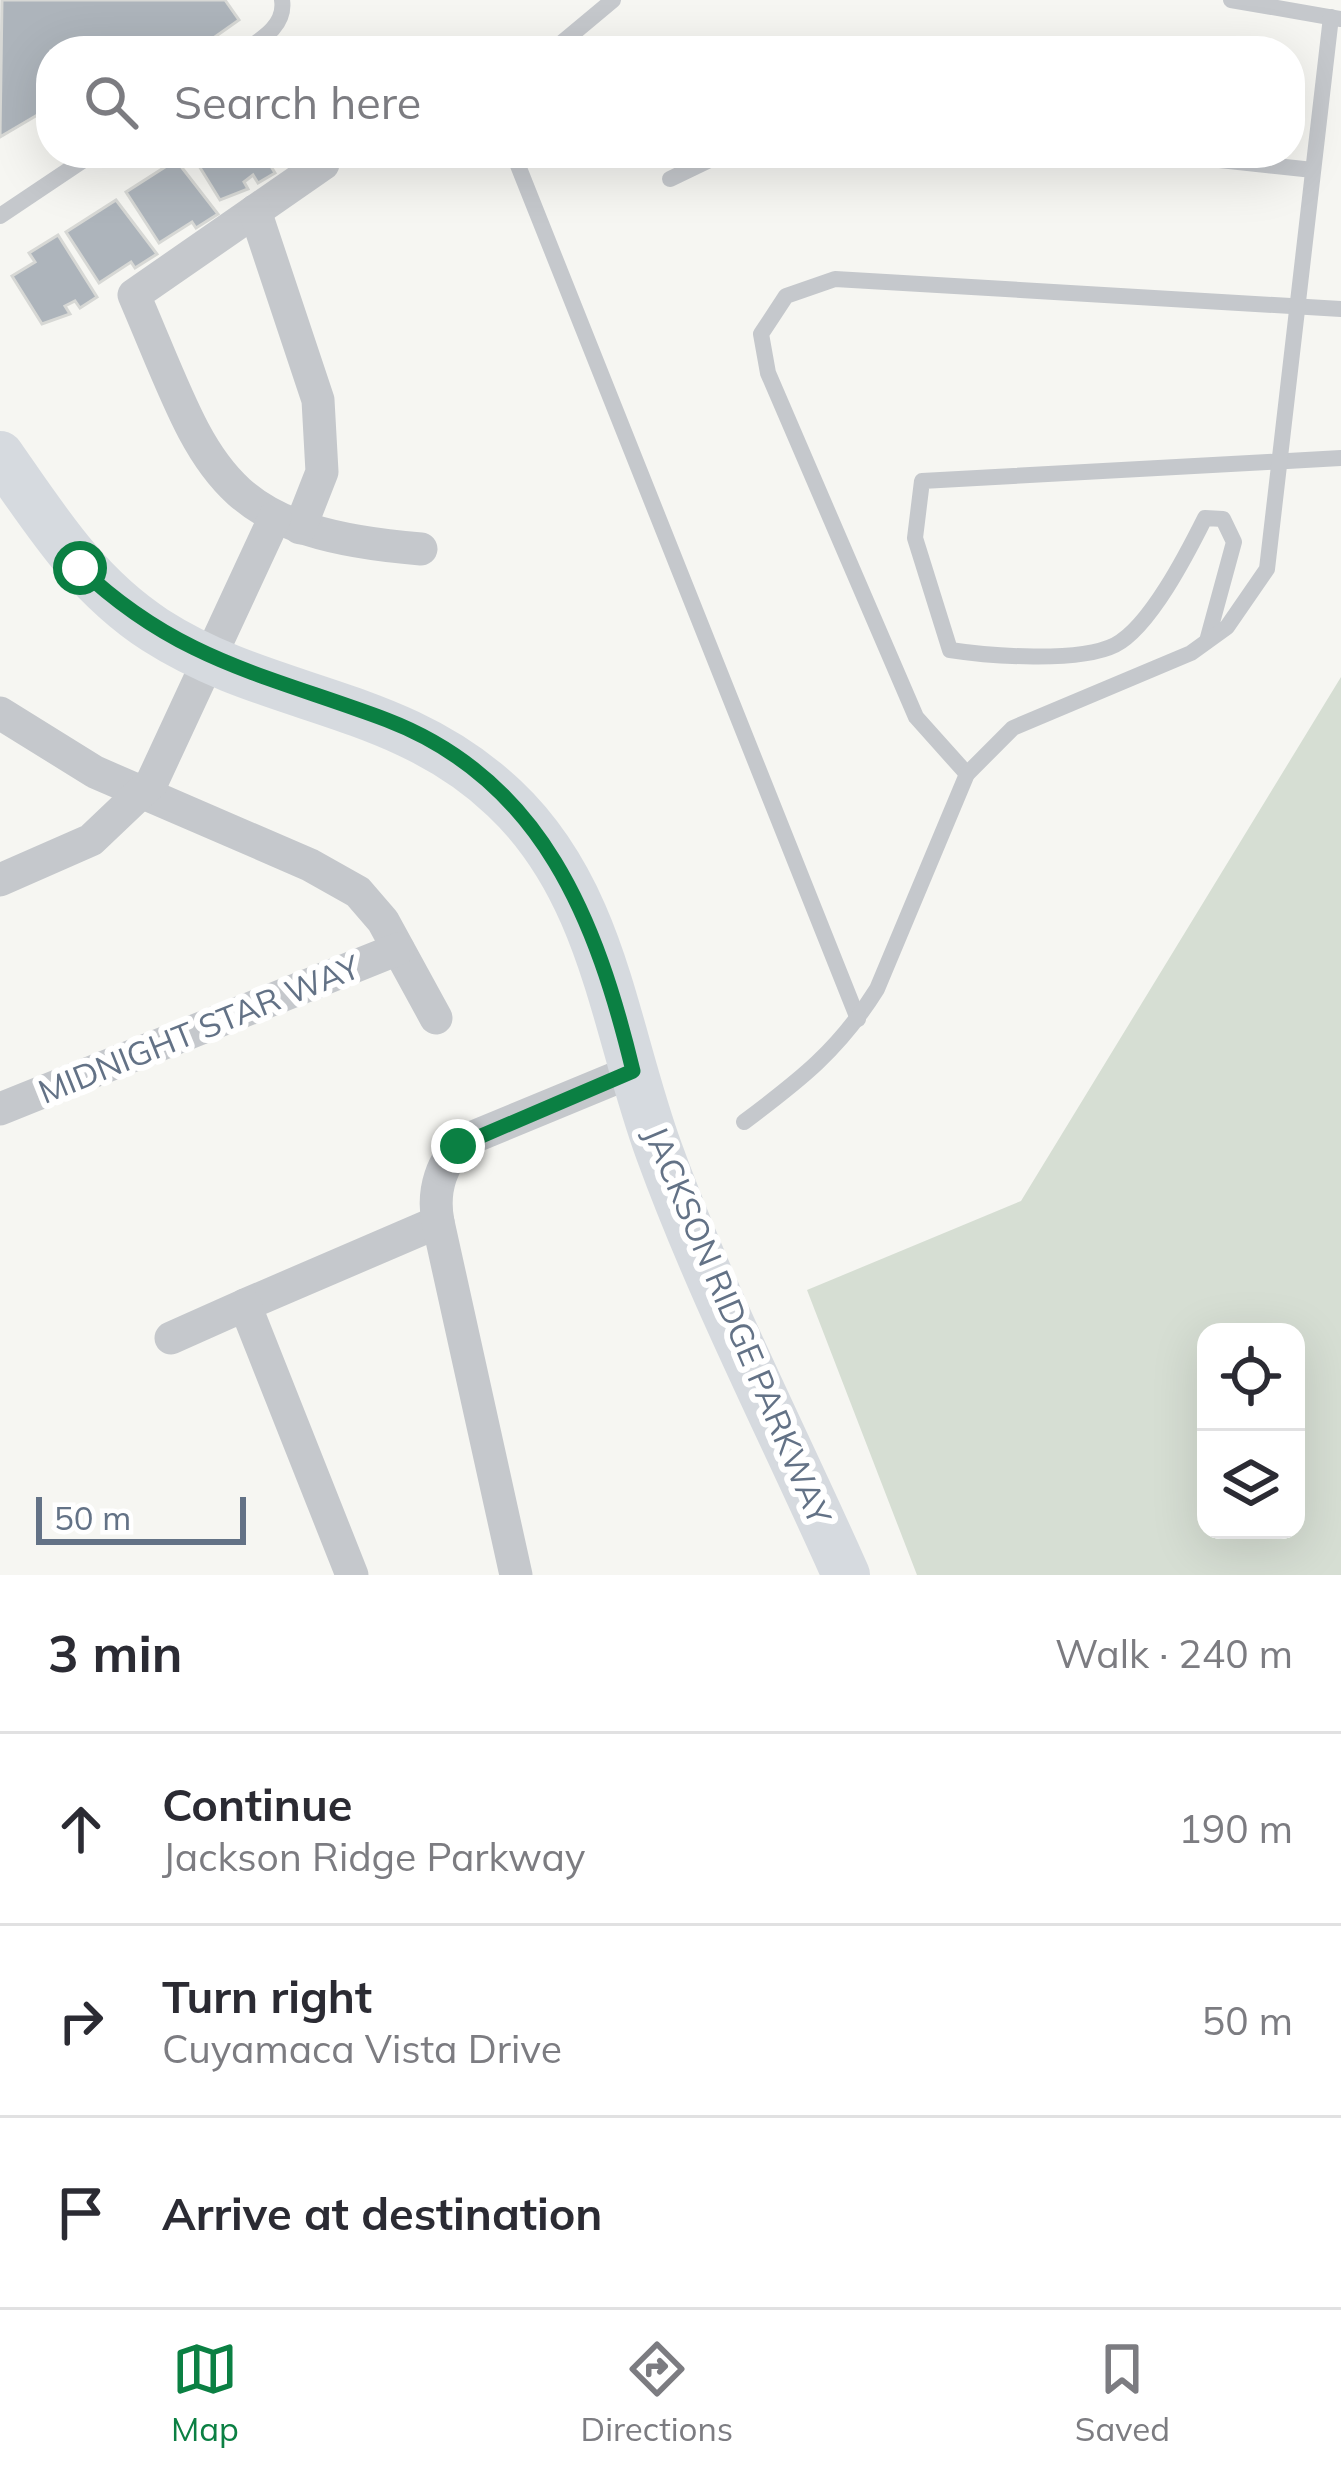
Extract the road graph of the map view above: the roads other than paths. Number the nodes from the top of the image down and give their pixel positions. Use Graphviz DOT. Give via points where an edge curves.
graph roads {
  1 [pos="282,0"];
  2 [pos="613,0"];
  3 [pos="1231,0"];
  4 [pos="1336,18"];
  5 [pos="266,36"];
  6 [pos="570,36"];
  7 [pos="72,168"];
  8 [pos="317,168"];
  9 [pos="519,168"];
  10 [pos="692,168"];
  11 [pos="1294,168"];
  12 [pos="1313,170"];
  13 [pos="670,178"];
  14 [pos="255,211"];
  15 [pos="0,216"];
  16 [pos="1341,309"];
  17 [pos="1296,310"];
  18 [pos="0,455"];
  19 [pos="1341,458"];
  20 [pos="1277,462"];
  21 [pos="288,522"];
  22 [pos="421,549"];
  23 [pos="1207,642"];
  24 [pos="208,657"];
  25 [pos="0,713"];
  26 [pos="968,774"];
  27 [pos="143,794"];
  28 [pos="0,880"];
  29 [pos="398,949"];
  30 [pos="436,1018"];
  31 [pos="858,1019"];
  32 [pos="633,1071"];
  33 [pos="1,1107"];
  34 [pos="744,1122"];
  35 [pos="438,1222"];
  36 [pos="244,1305"];
  37 [pos="171,1338"];
  38 [pos="352,1575"];
  39 [pos="516,1575"];
  40 [pos="846,1575"];
  1 -- 5 [label="lane"];
  2 -- 6 [label="lane"];
  3 -- 4 [label="lane"];
  4 -- 12 [label="lane"];
  7 -- 15 [label="lane"];
  8 -- 14 [label="street"];
  9 -- 31 [label="lane"];
  10 -- 13 [label="lane"];
  11 -- 12 [label="lane"];
  12 -- 17 [label="lane"];
  14 -- 21 [label="street" via="318,400 322,472"];
  14 -- 21 [label="street" via="134,295 208,460 250,502"];
  16 -- 17 [label="lane"];
  17 -- 20 [label="lane"];
  17 -- 26 [label="lane" via="835,279 786,296 761,334 768,373 916,717"];
  18 -- 24 [label="street, JACKSON RIDGE PARKWAY" via="80,568 159,633"];
  19 -- 20 [label="lane"];
  20 -- 23 [label="lane" via="1267,568 1227,627"];
  20 -- 23 [label="lane" via="922,481 915,538 950,650 1016,660 1115,645 1173,582 1205,518 1223,519 1234,542"];
  21 -- 22 [label="street" via="348,543"];
  21 -- 24 [label="street"];
  23 -- 26 [label="lane" via="1013,728"];
  24 -- 27 [label="street"];
  24 -- 32 [label="street, JACKSON RIDGE PARKWAY" via="436,744 531,824 577,894"];
  25 -- 27 [label="street"];
  26 -- 31 [label="lane"];
  27 -- 28 [label="street" via="91,841"];
  27 -- 29 [label="street" via="340,880 371,905"];
  29 -- 30 [label="street"];
  29 -- 33 [label="street, MIDNIGHT STAR WAY"];
  31 -- 34 [label="lane" via="822,1064"];
  32 -- 35 [label="street" via="458,1146 436,1189"];
  32 -- 40 [label="street, JACKSON RIDGE PARKWAY" via="660,1153"];
  35 -- 36 [label="street"];
  35 -- 39 [label="street"];
  36 -- 37 [label="street"];
  36 -- 38 [label="street"];
}
